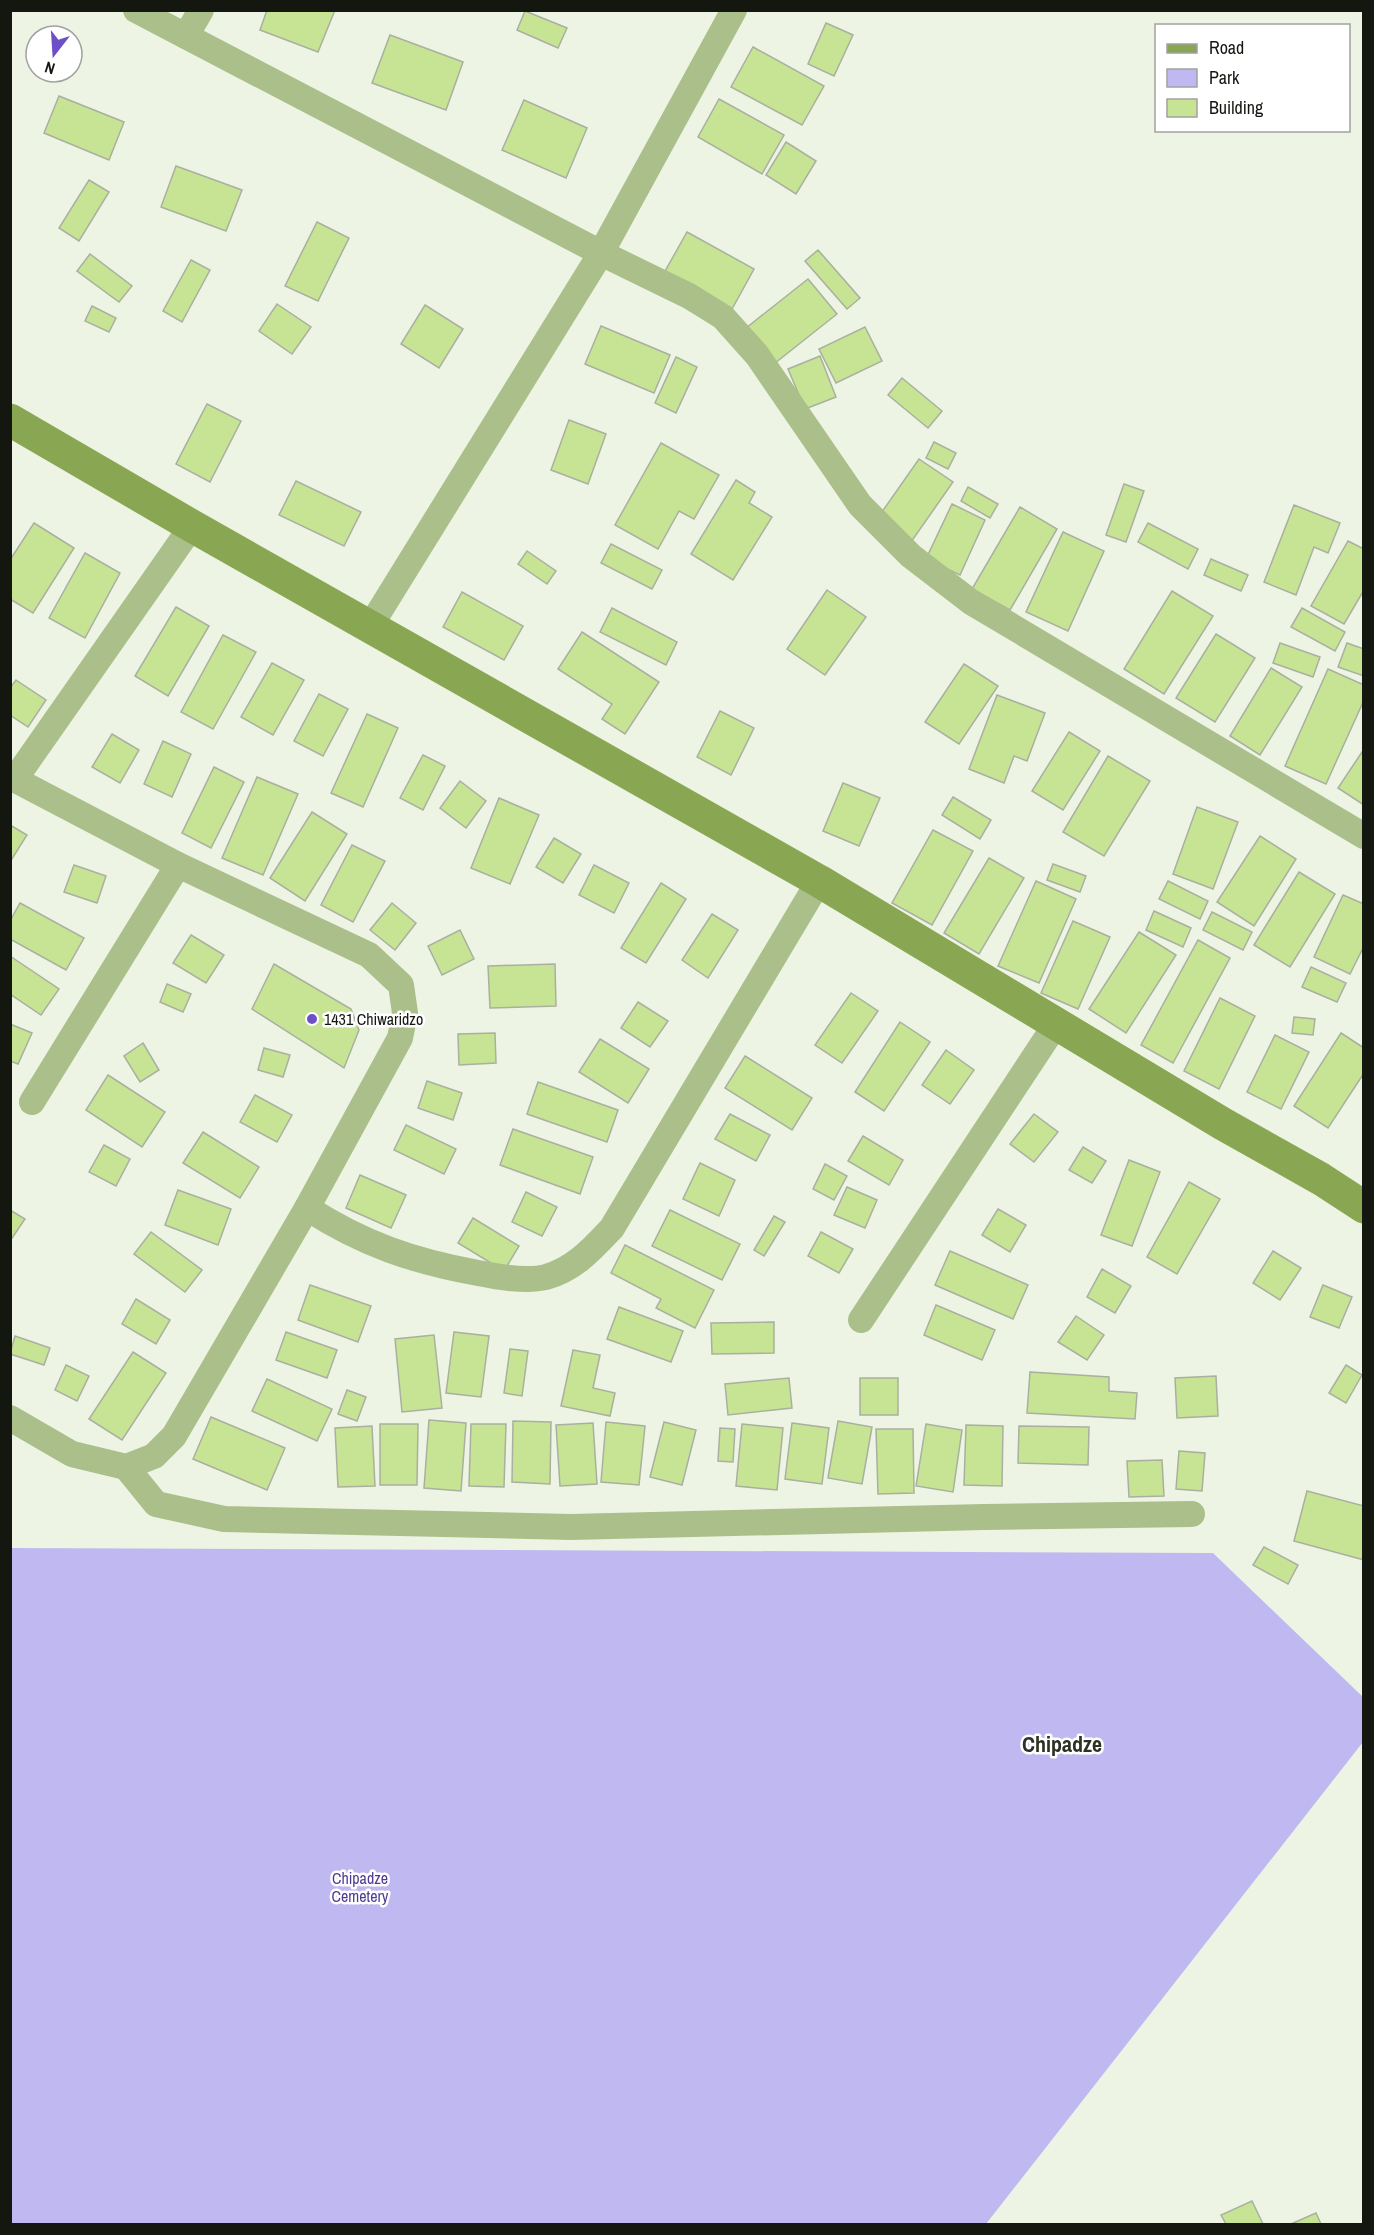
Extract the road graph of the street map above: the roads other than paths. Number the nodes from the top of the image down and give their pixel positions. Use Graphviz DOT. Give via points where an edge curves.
graph roads {
  1 [pos="136,10"];
  2 [pos="201,10"];
  3 [pos="734,10"];
  4 [pos="186,36"];
  5 [pos="601,253"];
  6 [pos="10,420"];
  7 [pos="192,526"];
  8 [pos="371,625"];
  9 [pos="13,778"];
  10 [pos="1364,836"];
  11 [pos="178,865"];
  12 [pos="819,880"];
  13 [pos="1056,1024"];
  14 [pos="32,1102"];
  15 [pos="1364,1207"];
  16 [pos="307,1208"];
  17 [pos="861,1320"];
  18 [pos="10,1418"];
  19 [pos="126,1467"];
  20 [pos="1192,1514"];
  1 -- 4 [label="street"];
  2 -- 4 [label="street"];
  3 -- 5 [label="street"];
  4 -- 5 [label="street"];
  5 -- 8 [label="street"];
  5 -- 10 [label="street" via="723,317 757,355 860,505 919,563 971,602"];
  6 -- 7 [label="street"];
  7 -- 8 [label="street"];
  7 -- 9 [label="street"];
  8 -- 12 [label="street"];
  9 -- 11 [label="street"];
  11 -- 14 [label="street"];
  11 -- 16 [label="street" via="369,955 400,985 405,1013 400,1038"];
  12 -- 13 [label="street"];
  12 -- 16 [label="street" via="612,1228 580,1261 546,1277 503,1278 435,1265 386,1250 338,1228"];
  13 -- 15 [label="street"];
  13 -- 17 [label="street"];
  16 -- 19 [label="street" via="174,1436 154,1456"];
  18 -- 19 [label="street" via="72,1454"];
  19 -- 20 [label="street" via="156,1504 224,1519 571,1527"];
}
